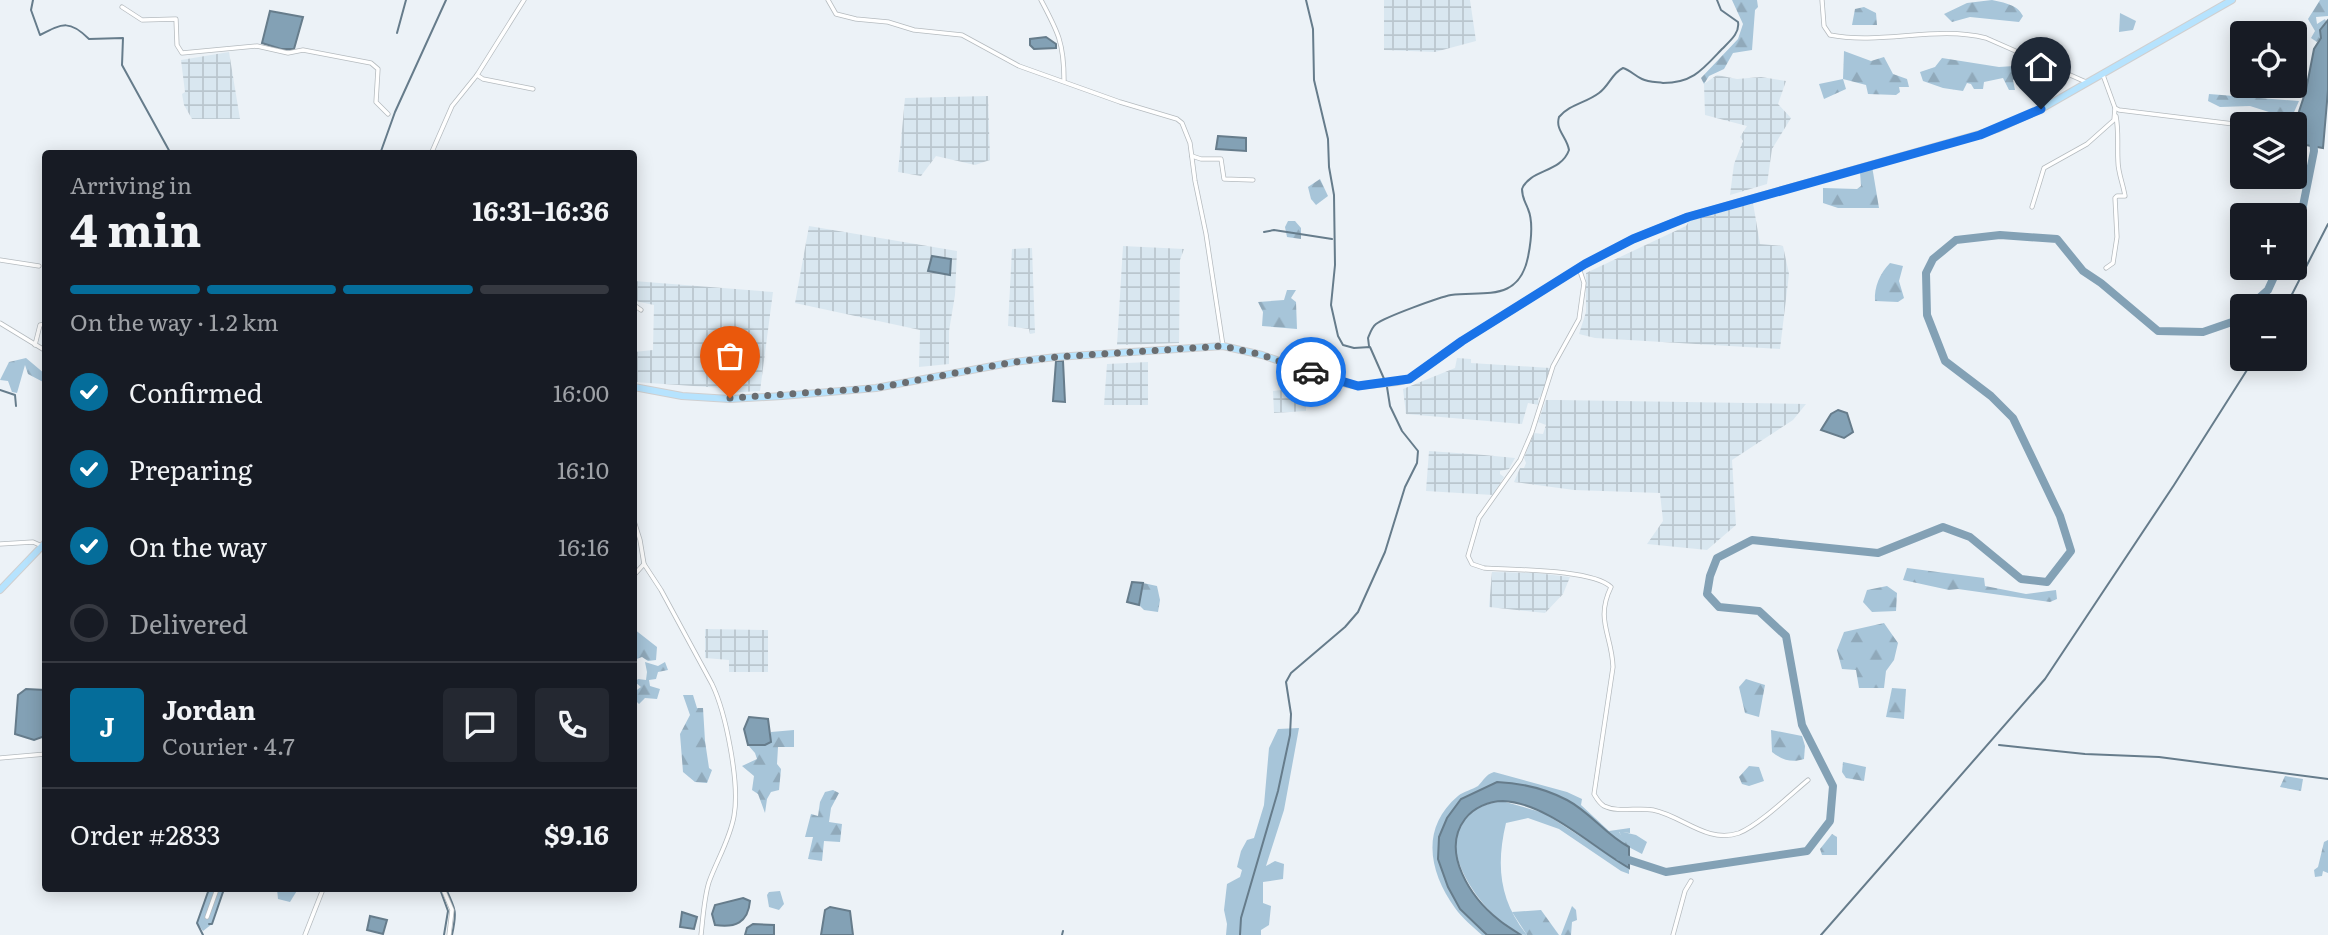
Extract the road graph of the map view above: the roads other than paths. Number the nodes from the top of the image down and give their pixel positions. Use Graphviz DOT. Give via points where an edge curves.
graph roads {
  1 [pos="524,0"];
  2 [pos="828,0"];
  3 [pos="1041,0"];
  4 [pos="1822,0"];
  5 [pos="2232,0"];
  6 [pos="122,7"];
  7 [pos="2102,73"];
  8 [pos="477,75"];
  9 [pos="1064,80"];
  10 [pos="2087,82"];
  11 [pos="533,89"];
  12 [pos="2115,108"];
  13 [pos="388,114"];
  14 [pos="2116,116"];
  15 [pos="2230,124"];
  16 [pos="433,150"];
  17 [pos="1192,156"];
  18 [pos="1253,180"];
  19 [pos="2032,207"];
  20 [pos="0,260"];
  21 [pos="39,266"];
  22 [pos="1579,268"];
  23 [pos="2106,268"];
  24 [pos="637,307"];
  25 [pos="641,310"];
  26 [pos="0,323"];
  27 [pos="42,325"];
  28 [pos="34,345"];
  29 [pos="1223,346"];
  30 [pos="42,349"];
  31 [pos="637,388"];
  32 [pos="637,530"];
  33 [pos="0,544"];
  34 [pos="42,544"];
  35 [pos="42,546"];
  36 [pos="644,564"];
  37 [pos="637,572"];
  38 [pos="0,590"];
  39 [pos="42,754"];
  40 [pos="0,758"];
  41 [pos="1808,780"];
  42 [pos="1691,881"];
  43 [pos="217,892"];
  44 [pos="322,892"];
  45 [pos="444,892"];
  46 [pos="207,917"];
  47 [pos="305,935"];
  48 [pos="449,935"];
  49 [pos="701,935"];
  50 [pos="1673,935"];
  1 -- 8 [label="street"];
  2 -- 9 [label="street" via="836,14 962,35 1020,66"];
  3 -- 9 [label="street" via="1060,36"];
  4 -- 10 [label="street" via="1824,26 1830,35 1857,39 1970,34"];
  5 -- 7 [label="main road"];
  6 -- 13 [label="street" via="142,20 176,19 177,45 182,53 257,46 372,63 378,69 376,102"];
  7 -- 10 [label="main road"];
  7 -- 12 [label="street"];
  8 -- 11 [label="street"];
  8 -- 16 [label="street" via="449,113"];
  9 -- 17 [label="street" via="1177,120 1191,143"];
  10 -- 22 [label="main road" via="2041,109 1980,135 1688,217"];
  12 -- 14 [label="street"];
  12 -- 15 [label="street"];
  14 -- 19 [label="street" via="2087,144 2044,167"];
  14 -- 23 [label="street" via="2124,195 2115,198 2117,237 2113,263"];
  17 -- 18 [label="street" via="1221,159 1224,179"];
  17 -- 29 [label="street"];
  20 -- 21 [label="street"];
  22 -- 29 [label="main road" via="1409,379 1397,382 1347,384"];
  22 -- 41 [label="street" via="1584,283 1579,319 1553,366 1520,460 1479,518 1468,556 1472,564 1484,568 1577,576 1611,587 1602,618 1613,667 1594,794 1603,805 1653,810 1710,835 1736,834"];
  24 -- 25 [label="street"];
  26 -- 28 [label="street"];
  27 -- 28 [label="street"];
  28 -- 30 [label="street"];
  29 -- 31 [label="main road" via="1056,357 876,388 782,396 682,396"];
  32 -- 36 [label="street"];
  33 -- 34 [label="street"];
  35 -- 38 [label="main road"];
  36 -- 37 [label="street"];
  36 -- 49 [label="street" via="712,684 726,725 734,818 709,883"];
  39 -- 40 [label="street"];
  42 -- 50 [label="street"];
  43 -- 46 [label="street"];
  44 -- 47 [label="street"];
  45 -- 48 [label="street" via="452,911"];
}
